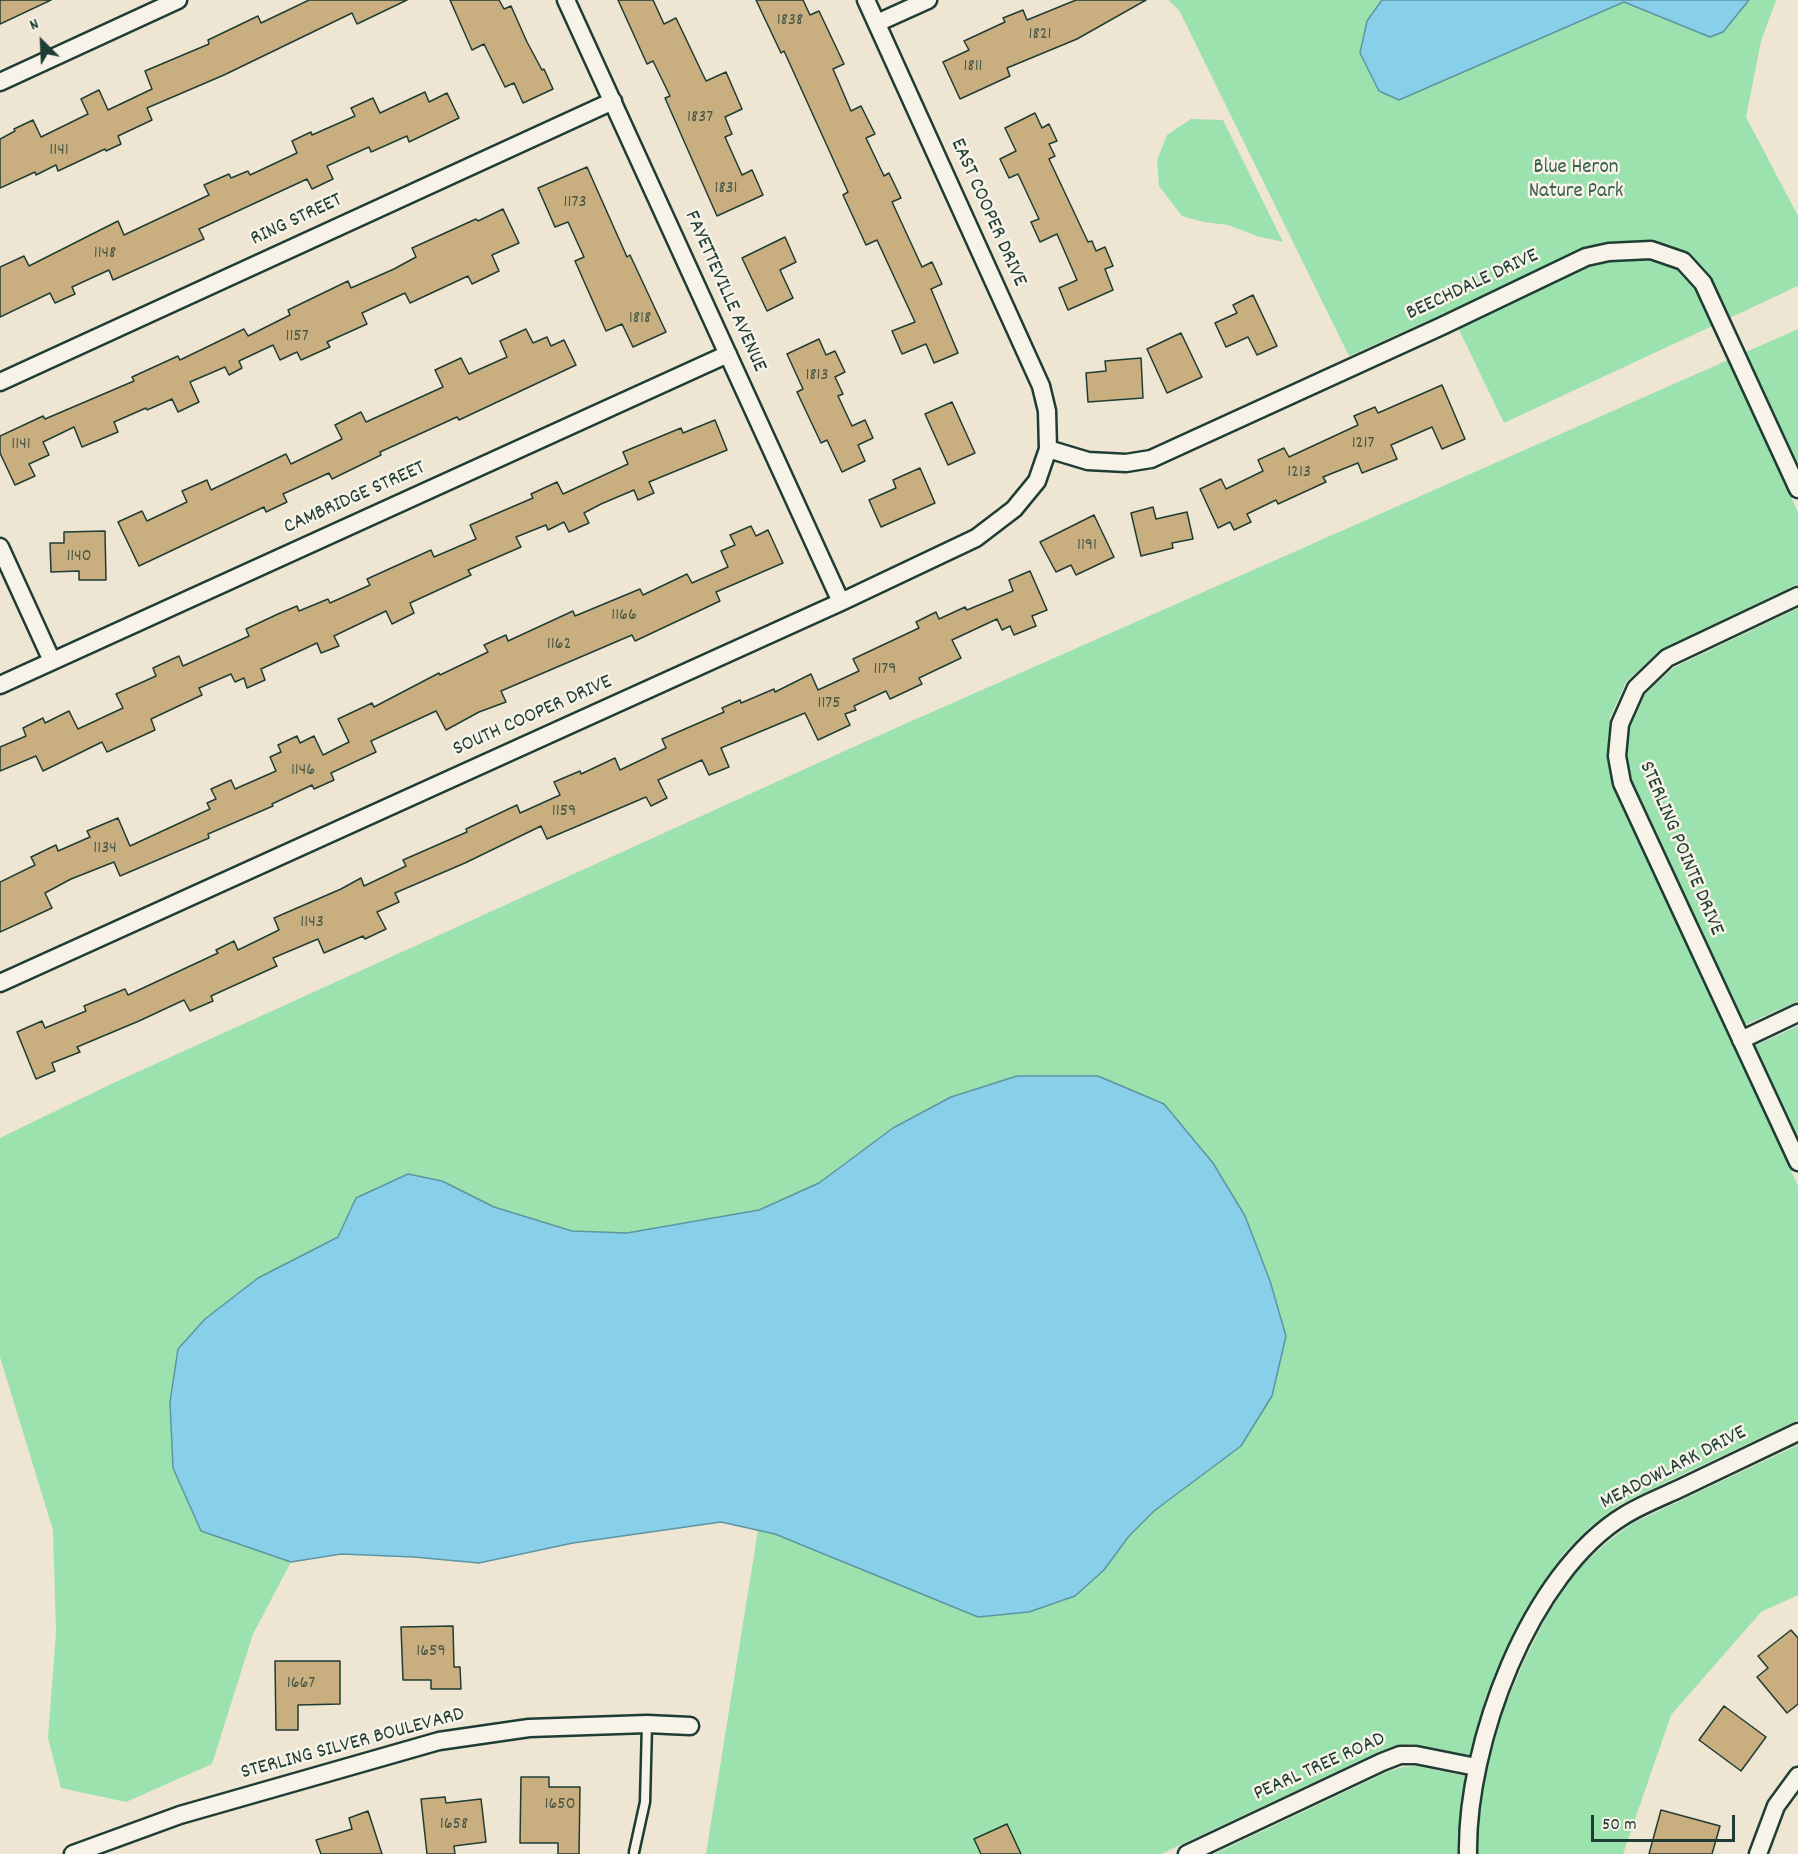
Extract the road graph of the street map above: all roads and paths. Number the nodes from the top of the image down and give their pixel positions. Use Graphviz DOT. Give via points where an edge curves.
graph roads {
  1 [pos="178,0"];
  2 [pos="566,0"];
  3 [pos="866,0"];
  4 [pos="928,0"];
  5 [pos="877,23"];
  6 [pos="0,82"];
  7 [pos="613,101"];
  8 [pos="728,354"];
  9 [pos="0,382"];
  10 [pos="1048,449"];
  11 [pos="1798,489"];
  12 [pos="0,547"];
  13 [pos="1798,596"];
  14 [pos="841,602"];
  15 [pos="52,661"];
  16 [pos="0,685"];
  17 [pos="0,983"];
  18 [pos="1798,1013"];
  19 [pos="1741,1040"];
  20 [pos="1798,1162"];
  21 [pos="1798,1432"];
  22 [pos="647,1724"];
  23 [pos="690,1726"];
  24 [pos="1476,1767"];
  25 [pos="1798,1776"];
  26 [pos="634,1852"];
  27 [pos="73,1854"];
  28 [pos="1187,1854"];
  29 [pos="1467,1854"];
  30 [pos="1758,1854"];
  1 -- 6 [label="street"];
  2 -- 7 [label="street, FAYETTEVILLE AVENUE"];
  3 -- 5 [label="street, EAST COOPER DRIVE"];
  4 -- 5 [label="street"];
  5 -- 10 [label="street, EAST COOPER DRIVE" via="1041,386 1047,411"];
  7 -- 8 [label="street, FAYETTEVILLE AVENUE"];
  7 -- 9 [label="street, RING STREET"];
  8 -- 14 [label="street, FAYETTEVILLE AVENUE"];
  8 -- 15 [label="street, CAMBRIDGE STREET"];
  10 -- 11 [label="street, BEECHDALE DRIVE" via="1088,461 1126,463 1150,459 1586,257 1651,250 1683,261 1703,283"];
  10 -- 14 [label="street, SOUTH COOPER DRIVE" via="1037,480 1014,509 976,538"];
  12 -- 15 [label="street"];
  13 -- 19 [label="street, STERLING POINTE DRIVE" via="1667,658 1636,688 1620,723 1617,756 1622,783"];
  14 -- 17 [label="street, SOUTH COOPER DRIVE"];
  15 -- 16 [label="street, CAMBRIDGE STREET"];
  18 -- 19 [label="street"];
  19 -- 20 [label="street, STERLING POINTE DRIVE"];
  21 -- 24 [label="street, MEADOWLARK DRIVE" via="1625,1515 1572,1560 1541,1605 1516,1654 1495,1703"];
  22 -- 23 [label="street, STERLING SILVER BOULEVARD"];
  22 -- 26 [label="lane" via="645,1802"];
  22 -- 27 [label="street, STERLING SILVER BOULEVARD" via="529,1728 439,1741 180,1815"];
  24 -- 28 [label="street, PEARL TREE ROAD" via="1400,1755"];
  24 -- 29 [label="street, MEADOWLARK DRIVE"];
  25 -- 30 [label="street" via="1776,1806"];
}
